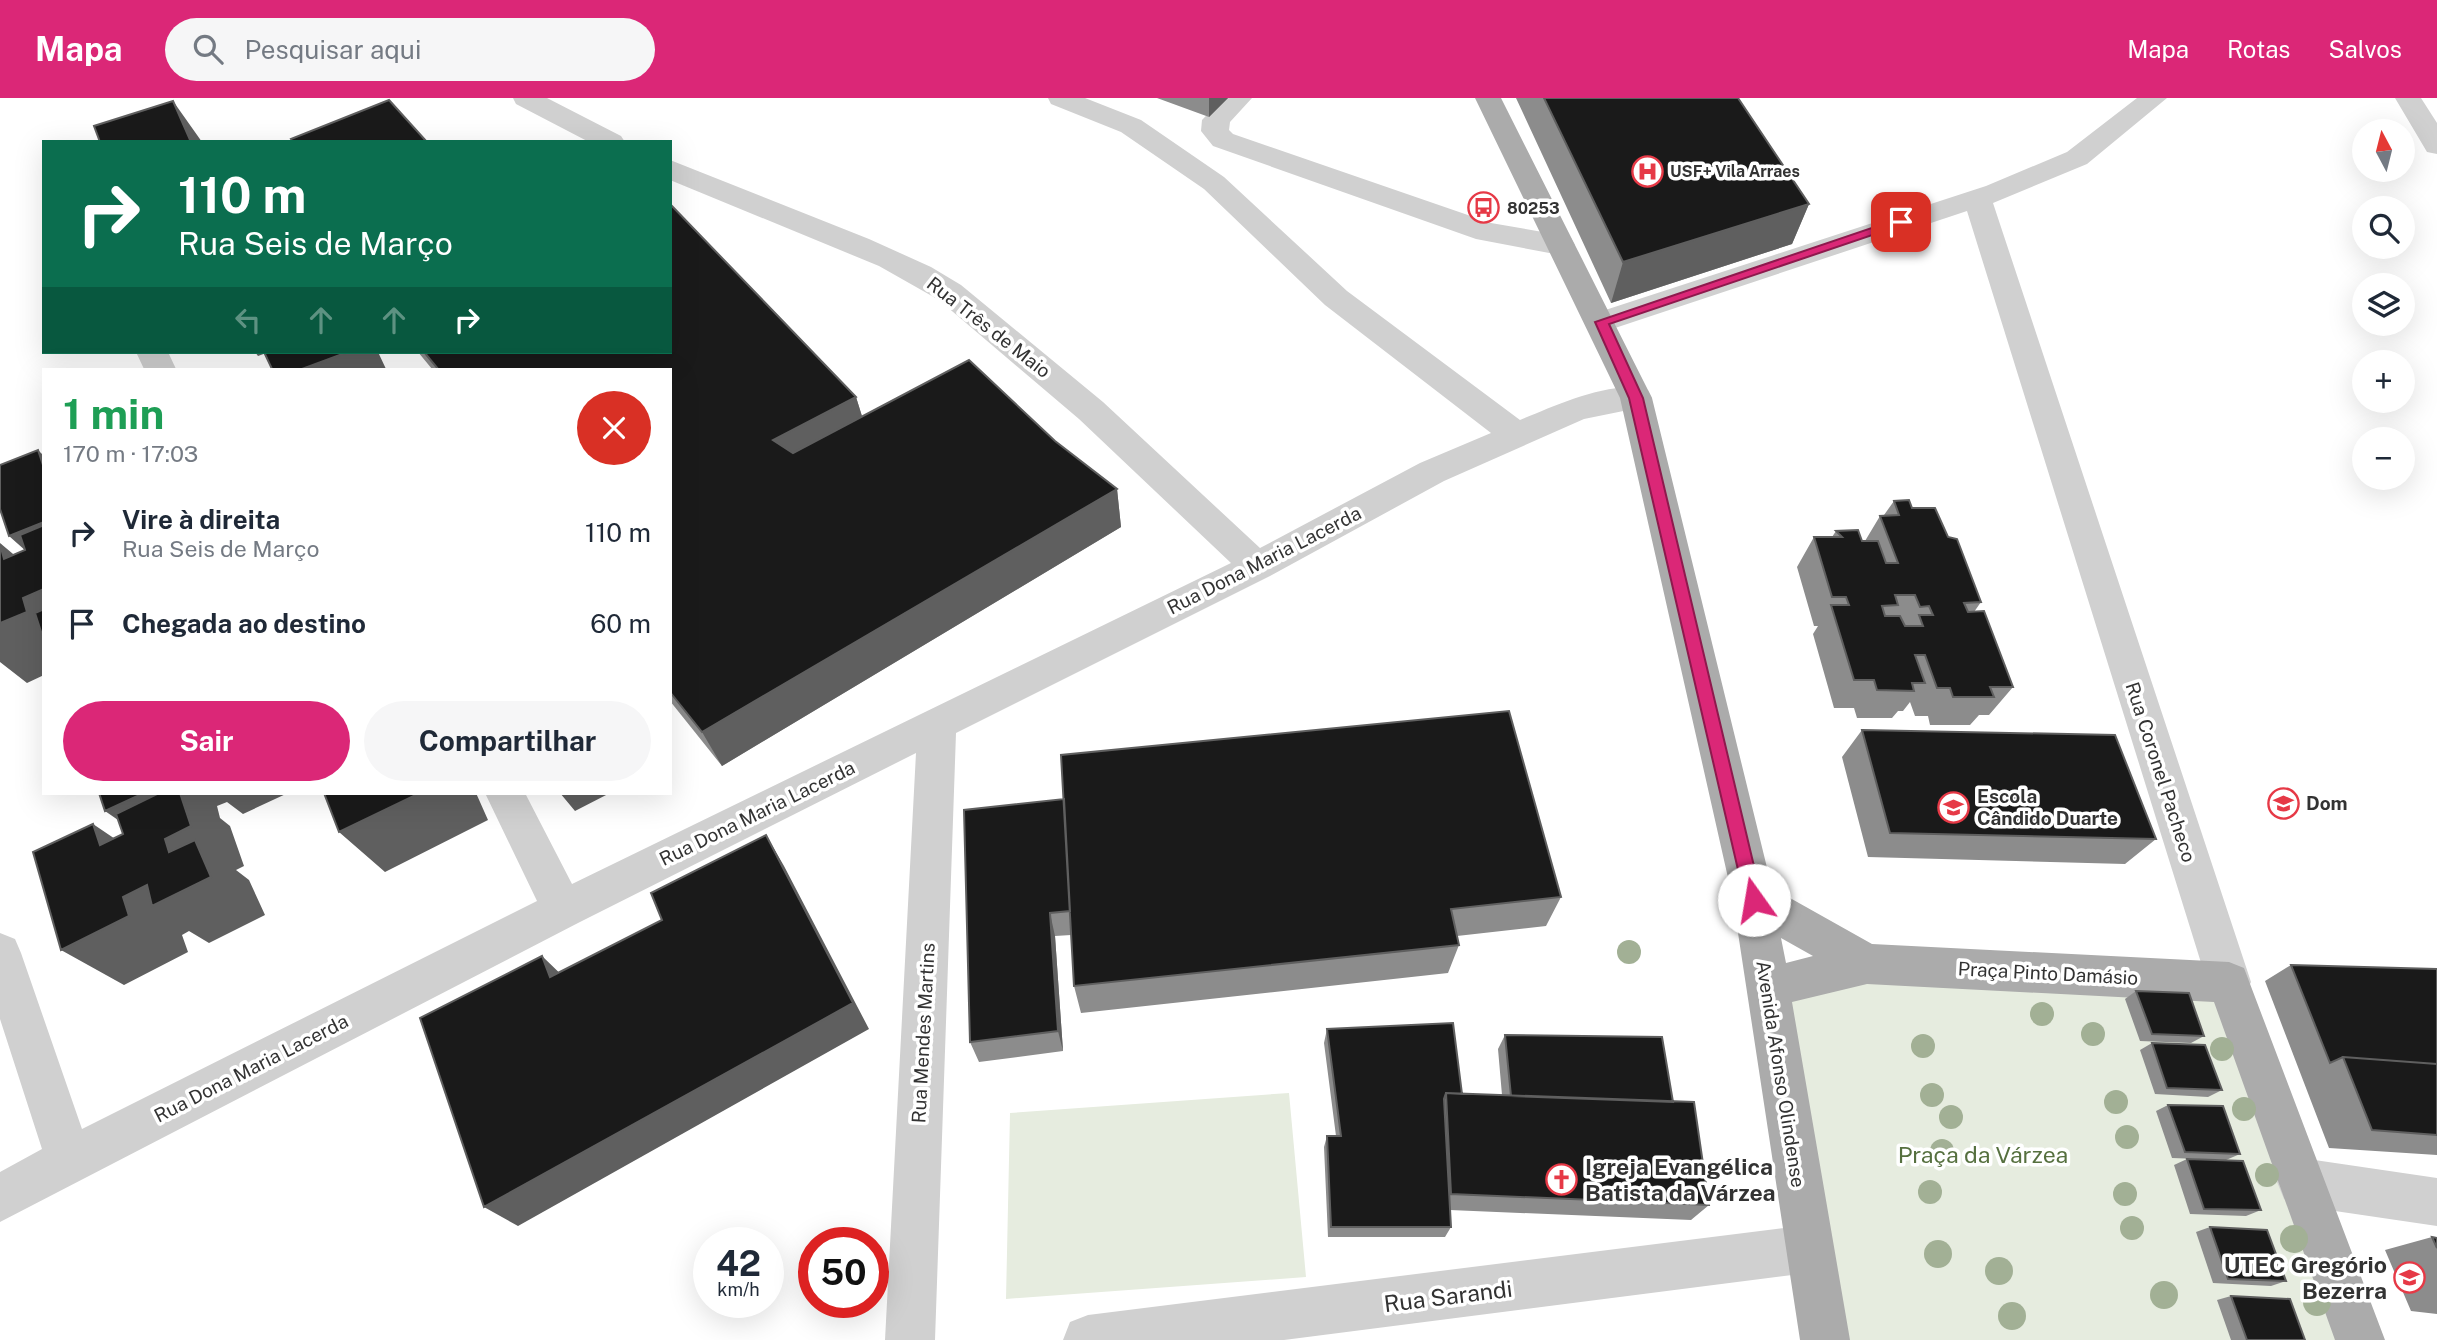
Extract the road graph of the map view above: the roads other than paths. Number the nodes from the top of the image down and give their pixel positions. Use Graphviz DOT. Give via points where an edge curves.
graph roads {
  1 [pos="526,98"];
  2 [pos="1061,98"];
  3 [pos="1239,98"];
  4 [pos="1488,98"];
  5 [pos="2154,98"];
  6 [pos="2408,98"];
  7 [pos="607,140"];
  8 [pos="2437,146"];
  9 [pos="672,170"];
  10 [pos="1977,198"];
  11 [pos="1560,244"];
  12 [pos="1601,322"];
  13 [pos="1636,398"];
  14 [pos="1518,436"];
  15 [pos="1257,566"];
  16 [pos="937,725"];
  17 [pos="506,795"];
  18 [pos="1754,900"];
  19 [pos="563,909"];
  20 [pos="0,953"];
  21 [pos="1867,964"];
  22 [pos="2228,982"];
  23 [pos="1769,987"];
  24 [pos="69,1160"];
  25 [pos="2301,1182"];
  26 [pos="0,1198"];
  27 [pos="2437,1202"];
  28 [pos="1808,1249"];
  29 [pos="910,1340"];
  30 [pos="1088,1340"];
  31 [pos="1825,1340"];
  32 [pos="2360,1340"];
  1 -- 7 [label="street"];
  2 -- 14 [label="street" via="1130,126 1214,183 1336,298"];
  3 -- 11 [label="street" via="1216,120 1215,131 1223,141 1486,232"];
  4 -- 11 [label="main road, Avenida Afonso Olindense"];
  5 -- 10 [label="street" via="2077,158"];
  6 -- 8 [label="street"];
  9 -- 15 [label="street, Rua Três de Maio" via="922,275 993,326 1082,402"];
  10 -- 12 [label="street"];
  10 -- 22 [label="street, Rua Coronel Pacheco"];
  11 -- 12 [label="main road, Avenida Afonso Olindense"];
  12 -- 13 [label="main road, Avenida Afonso Olindense"];
  13 -- 14 [label="street, Rua Dona Maria Lacerda" via="1577,409"];
  13 -- 18 [label="main road, Avenida Afonso Olindense"];
  14 -- 15 [label="street, Rua Dona Maria Lacerda" via="1432,472"];
  15 -- 16 [label="street, Rua Dona Maria Lacerda"];
  16 -- 19 [label="street, Rua Dona Maria Lacerda"];
  16 -- 29 [label="street, Rua Mendes Martins"];
  17 -- 19 [label="street"];
  18 -- 21 [label="main road, Praça Pinto Damásio"];
  18 -- 23 [label="main road, Avenida Afonso Olindense"];
  19 -- 24 [label="street, Rua Dona Maria Lacerda"];
  20 -- 24 [label="street"];
  21 -- 22 [label="main road, Praça Pinto Damásio"];
  21 -- 23 [label="main road, Praça Pinto Damásio"];
  22 -- 25 [label="main road, Rua Coronel Pacheco"];
  23 -- 28 [label="main road, Avenida Afonso Olindense"];
  24 -- 26 [label="street, Rua Dona Maria Lacerda"];
  25 -- 27 [label="street"];
  25 -- 32 [label="main road, Rua Coronel Pacheco"];
  28 -- 30 [label="street, Rua Sarandi"];
  28 -- 31 [label="main road, Avenida Afonso Olindense"];
}
